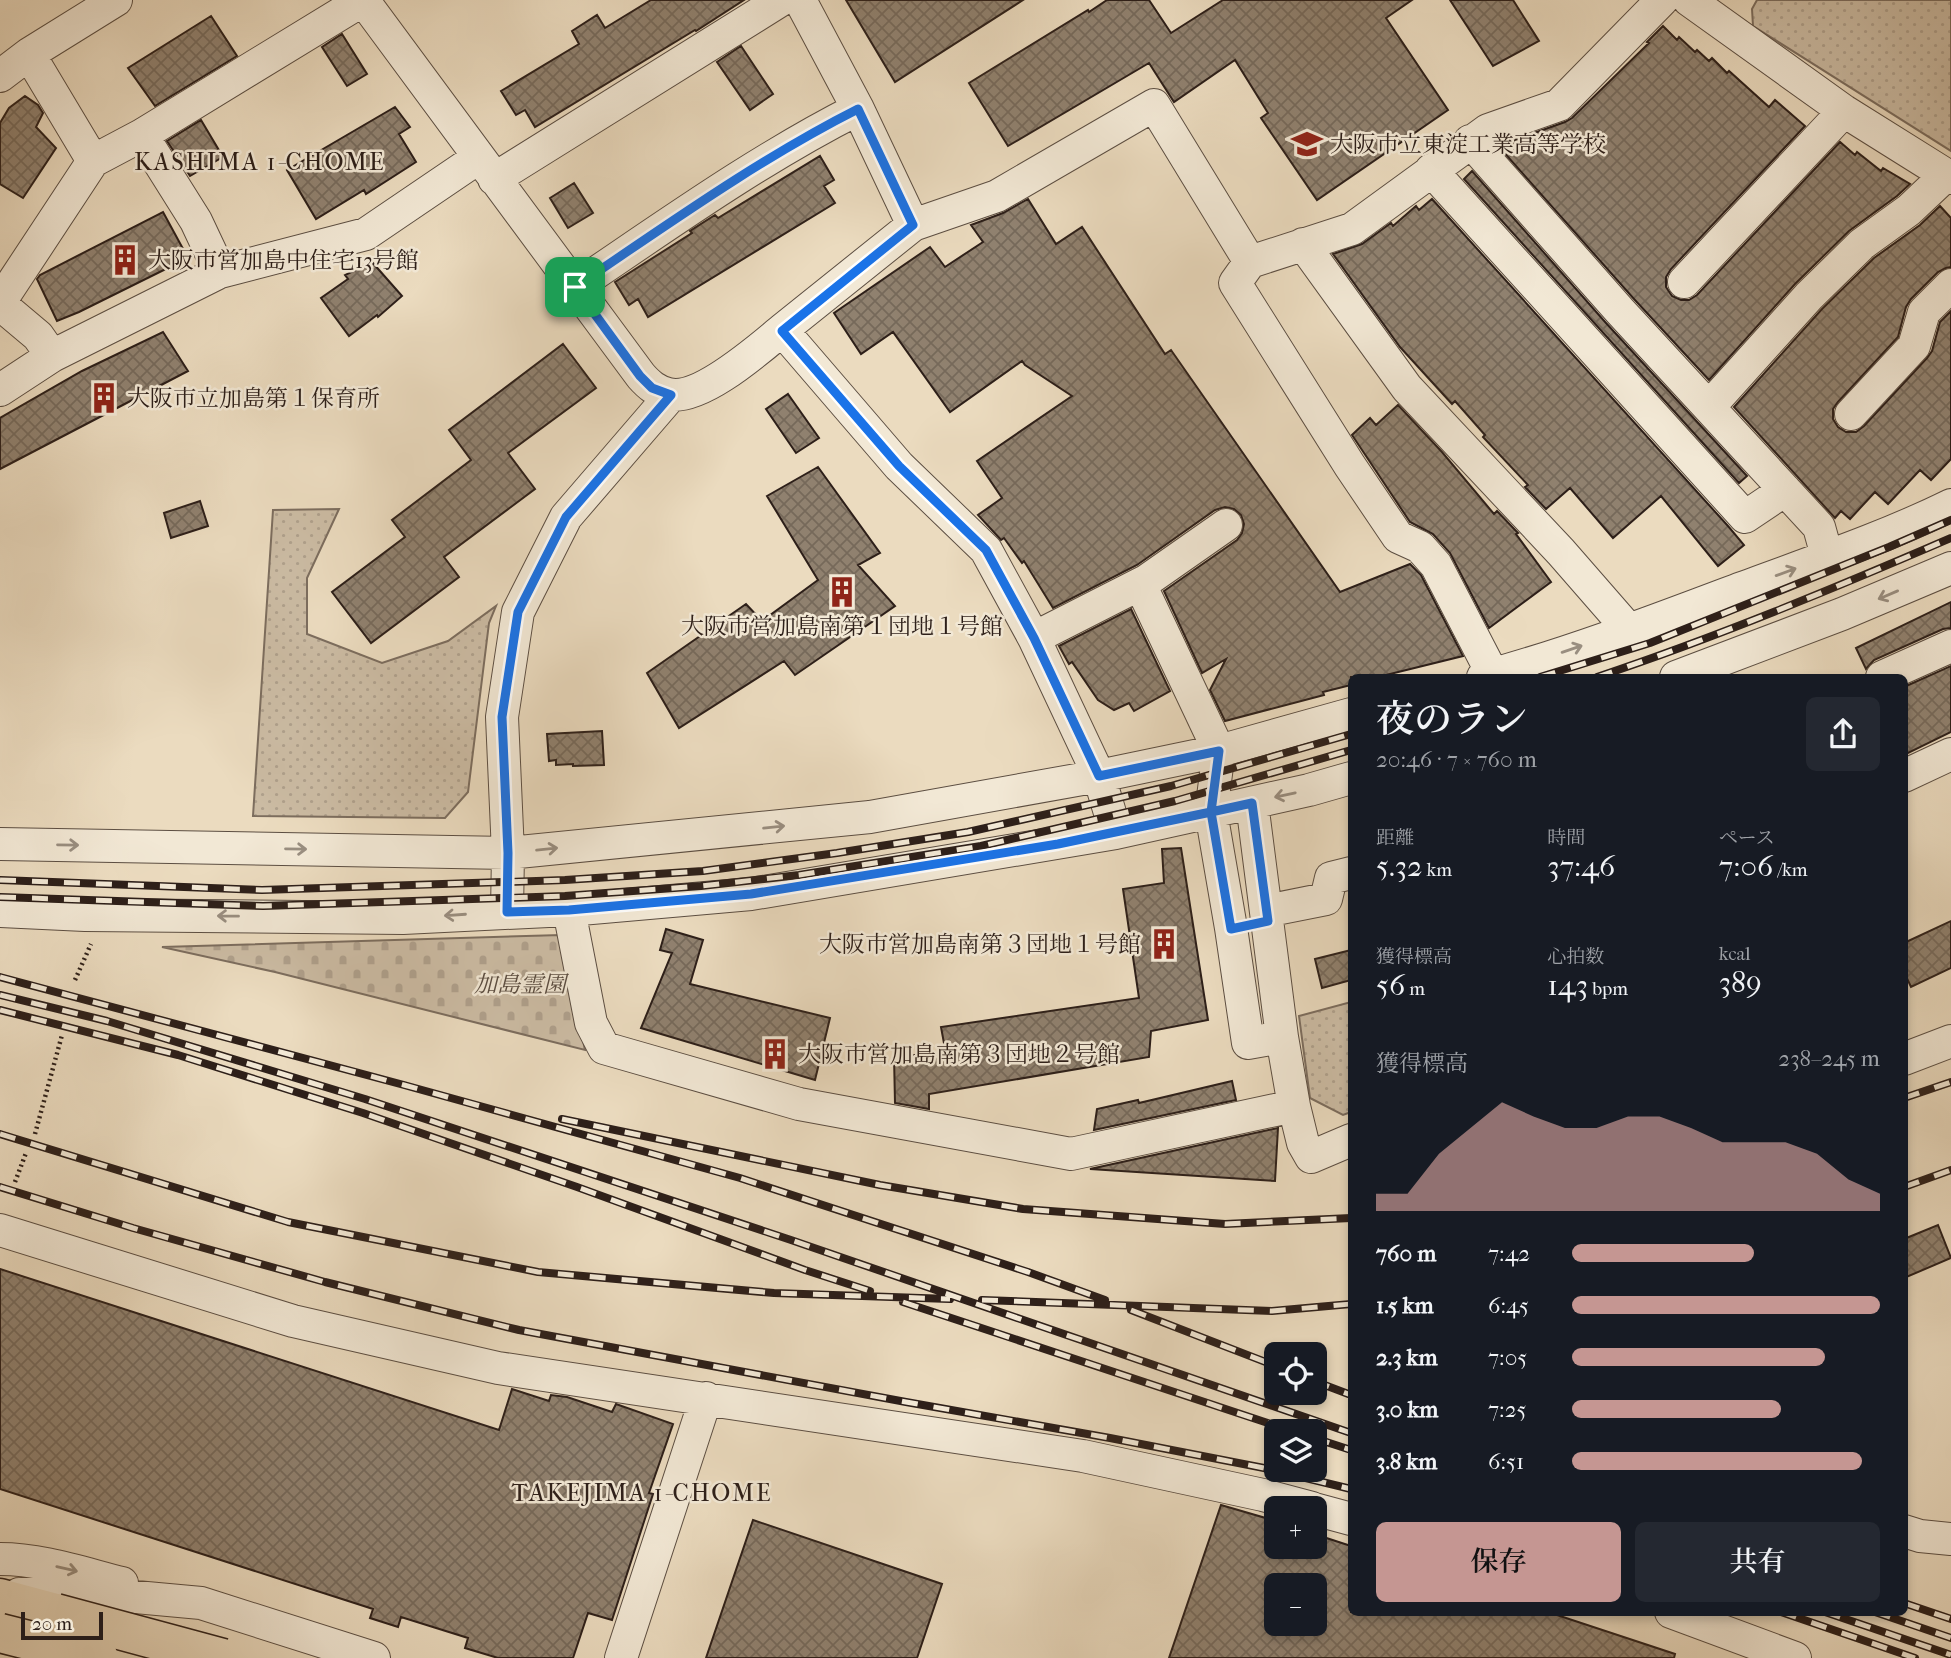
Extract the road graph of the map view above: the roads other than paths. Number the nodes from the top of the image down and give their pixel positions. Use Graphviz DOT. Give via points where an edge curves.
graph roads {
  1 [pos="363,0"];
  2 [pos="781,0"];
  3 [pos="800,0"];
  4 [pos="1662,0"];
  5 [pos="103,3"];
  6 [pos="1707,5"];
  7 [pos="29,54"];
  8 [pos="0,76"];
  9 [pos="858,109"];
  10 [pos="1844,111"];
  11 [pos="142,135"];
  12 [pos="1470,141"];
  13 [pos="93,162"];
  14 [pos="486,169"];
  15 [pos="1432,170"];
  16 [pos="1949,176"];
  17 [pos="913,225"];
  18 [pos="1303,244"];
  19 [pos="1250,262"];
  20 [pos="220,272"];
  21 [pos="1684,282"];
  22 [pos="1951,285"];
  23 [pos="575,287"];
  24 [pos="0,303"];
  25 [pos="782,331"];
  26 [pos="52,356"];
  27 [pos="0,390"];
  28 [pos="671,395"];
  29 [pos="1709,407"];
  30 [pos="1851,414"];
  31 [pos="1951,487"];
  32 [pos="1785,490"];
  33 [pos="1951,505"];
  34 [pos="1921,519"];
  35 [pos="1226,525"];
  36 [pos="1827,556"];
  37 [pos="1951,568"];
  38 [pos="1140,584"];
  39 [pos="1629,630"];
  40 [pos="1034,638"];
  41 [pos="1951,646"];
  42 [pos="1487,674"];
  43 [pos="1494,674"];
  44 [pos="1684,674"];
  45 [pos="1889,674"];
  46 [pos="1348,715"];
  47 [pos="1219,751"];
  48 [pos="1951,754"];
  49 [pos="1908,774"];
  50 [pos="1099,776"];
  51 [pos="1348,779"];
  52 [pos="1252,803"];
  53 [pos="1211,812"];
  54 [pos="1116,833"];
  55 [pos="0,844"];
  56 [pos="508,853"];
  57 [pos="1348,874"];
  58 [pos="569,910"];
  59 [pos="0,911"];
  60 [pos="507,912"];
  61 [pos="1267,916"];
  62 [pos="1231,929"];
  63 [pos="1282,1037"];
  64 [pos="1951,1041"];
  65 [pos="1908,1057"];
  66 [pos="1294,1106"];
  67 [pos="1348,1141"];
  68 [pos="0,1230"];
  69 [pos="706,1398"];
  70 [pos="1267,1496"];
  71 [pos="1327,1513"];
  72 [pos="1348,1518"];
  73 [pos="1908,1532"];
  74 [pos="1951,1539"];
  75 [pos="0,1559"];
  76 [pos="0,1597"];
  77 [pos="201,1603"];
  78 [pos="1682,1616"];
  79 [pos="0,1633"];
  80 [pos="11,1658"];
  81 [pos="99,1658"];
  82 [pos="171,1658"];
  83 [pos="223,1658"];
  84 [pos="374,1658"];
  85 [pos="621,1658"];
  86 [pos="1795,1658"];
  1 -- 11 [label="street"];
  1 -- 14 [label="street"];
  2 -- 14 [label="street"];
  3 -- 9 [label="street"];
  4 -- 12 [label="street" via="1559,105"];
  5 -- 7 [label="street"];
  6 -- 10 [label="street"];
  7 -- 8 [label="street"];
  7 -- 13 [label="street"];
  9 -- 17 [label="street"];
  9 -- 23 [label="street" via="721,189"];
  10 -- 16 [label="street"];
  10 -- 21 [label="street"];
  11 -- 13 [label="street"];
  11 -- 20 [label="street" via="196,221"];
  12 -- 15 [label="street"];
  12 -- 29 [label="street"];
  13 -- 24 [label="street"];
  14 -- 20 [label="street" via="366,234"];
  14 -- 23 [label="street"];
  15 -- 18 [label="street" via="1352,229"];
  15 -- 32 [label="street" via="1745,517"];
  16 -- 29 [label="street" via="1862,244"];
  17 -- 19 [label="street" via="997,196 1154,106"];
  17 -- 25 [label="street"];
  18 -- 19 [label="street"];
  18 -- 39 [label="street" via="1407,388"];
  19 -- 42 [label="street" via="1235,283 1398,537 1420,547 1436,565"];
  20 -- 26 [label="street"];
  22 -- 30 [label="street" via="1924,312 1914,346"];
  23 -- 28 [label="street" via="640,376 652,388"];
  24 -- 26 [label="street"];
  25 -- 28 [label="street" via="741,364 697,390"];
  25 -- 40 [label="street" via="899,466 986,550"];
  26 -- 27 [label="street"];
  28 -- 56 [label="street" via="566,517 518,612 502,717"];
  29 -- 32 [label="street"];
  31 -- 34 [label="street"];
  32 -- 36 [label="street" via="1819,527"];
  33 -- 34 [label="street"];
  34 -- 36 [label="street"];
  35 -- 38 [label="street"];
  39 -- 36 [label="street, one-way"];
  37 -- 44 [label="street, one-way"];
  38 -- 40 [label="street"];
  38 -- 47 [label="street"];
  43 -- 39 [label="street, one-way"];
  40 -- 50 [label="street"];
  41 -- 45 [label="street"];
  46 -- 47 [label="street"];
  47 -- 50 [label="street"];
  47 -- 53 [label="street"];
  48 -- 49 [label="street"];
  50 -- 54 [label="street"];
  56 -- 50 [label="street, one-way" via="870,817"];
  51 -- 52 [label="street, one-way"];
  52 -- 53 [label="street"];
  52 -- 61 [label="street"];
  53 -- 54 [label="street"];
  53 -- 62 [label="street"];
  54 -- 58 [label="street" via="751,894"];
  55 -- 56 [label="street, one-way"];
  56 -- 60 [label="street"];
  57 -- 61 [label="street" via="1331,878 1326,900"];
  58 -- 60 [label="street"];
  58 -- 66 [label="street" via="591,1023 604,1048 799,1104 1071,1154"];
  60 -- 59 [label="street, one-way" via="403,918"];
  61 -- 62 [label="street"];
  61 -- 63 [label="street"];
  62 -- 63 [label="street" via="1248,1043"];
  63 -- 66 [label="street"];
  64 -- 65 [label="street"];
  66 -- 67 [label="street" via="1311,1157"];
  68 -- 69 [label="street" via="293,1321 498,1368"];
  69 -- 70 [label="street" via="1083,1456"];
  69 -- 85 [label="street"];
  71 -- 72 [label="street"];
  73 -- 74 [label="street"];
  75 -- 77 [label="street, one-way" via="62,1567"];
  76 -- 77 [label="street" via="103,1594"];
  76 -- 83 [label="highway, bridge"];
  77 -- 80 [label="street" via="128,1614"];
  77 -- 82 [label="street"];
  77 -- 84 [label="street"];
  78 -- 86 [label="street"];
  79 -- 81 [label="highway, bridge"];
}
